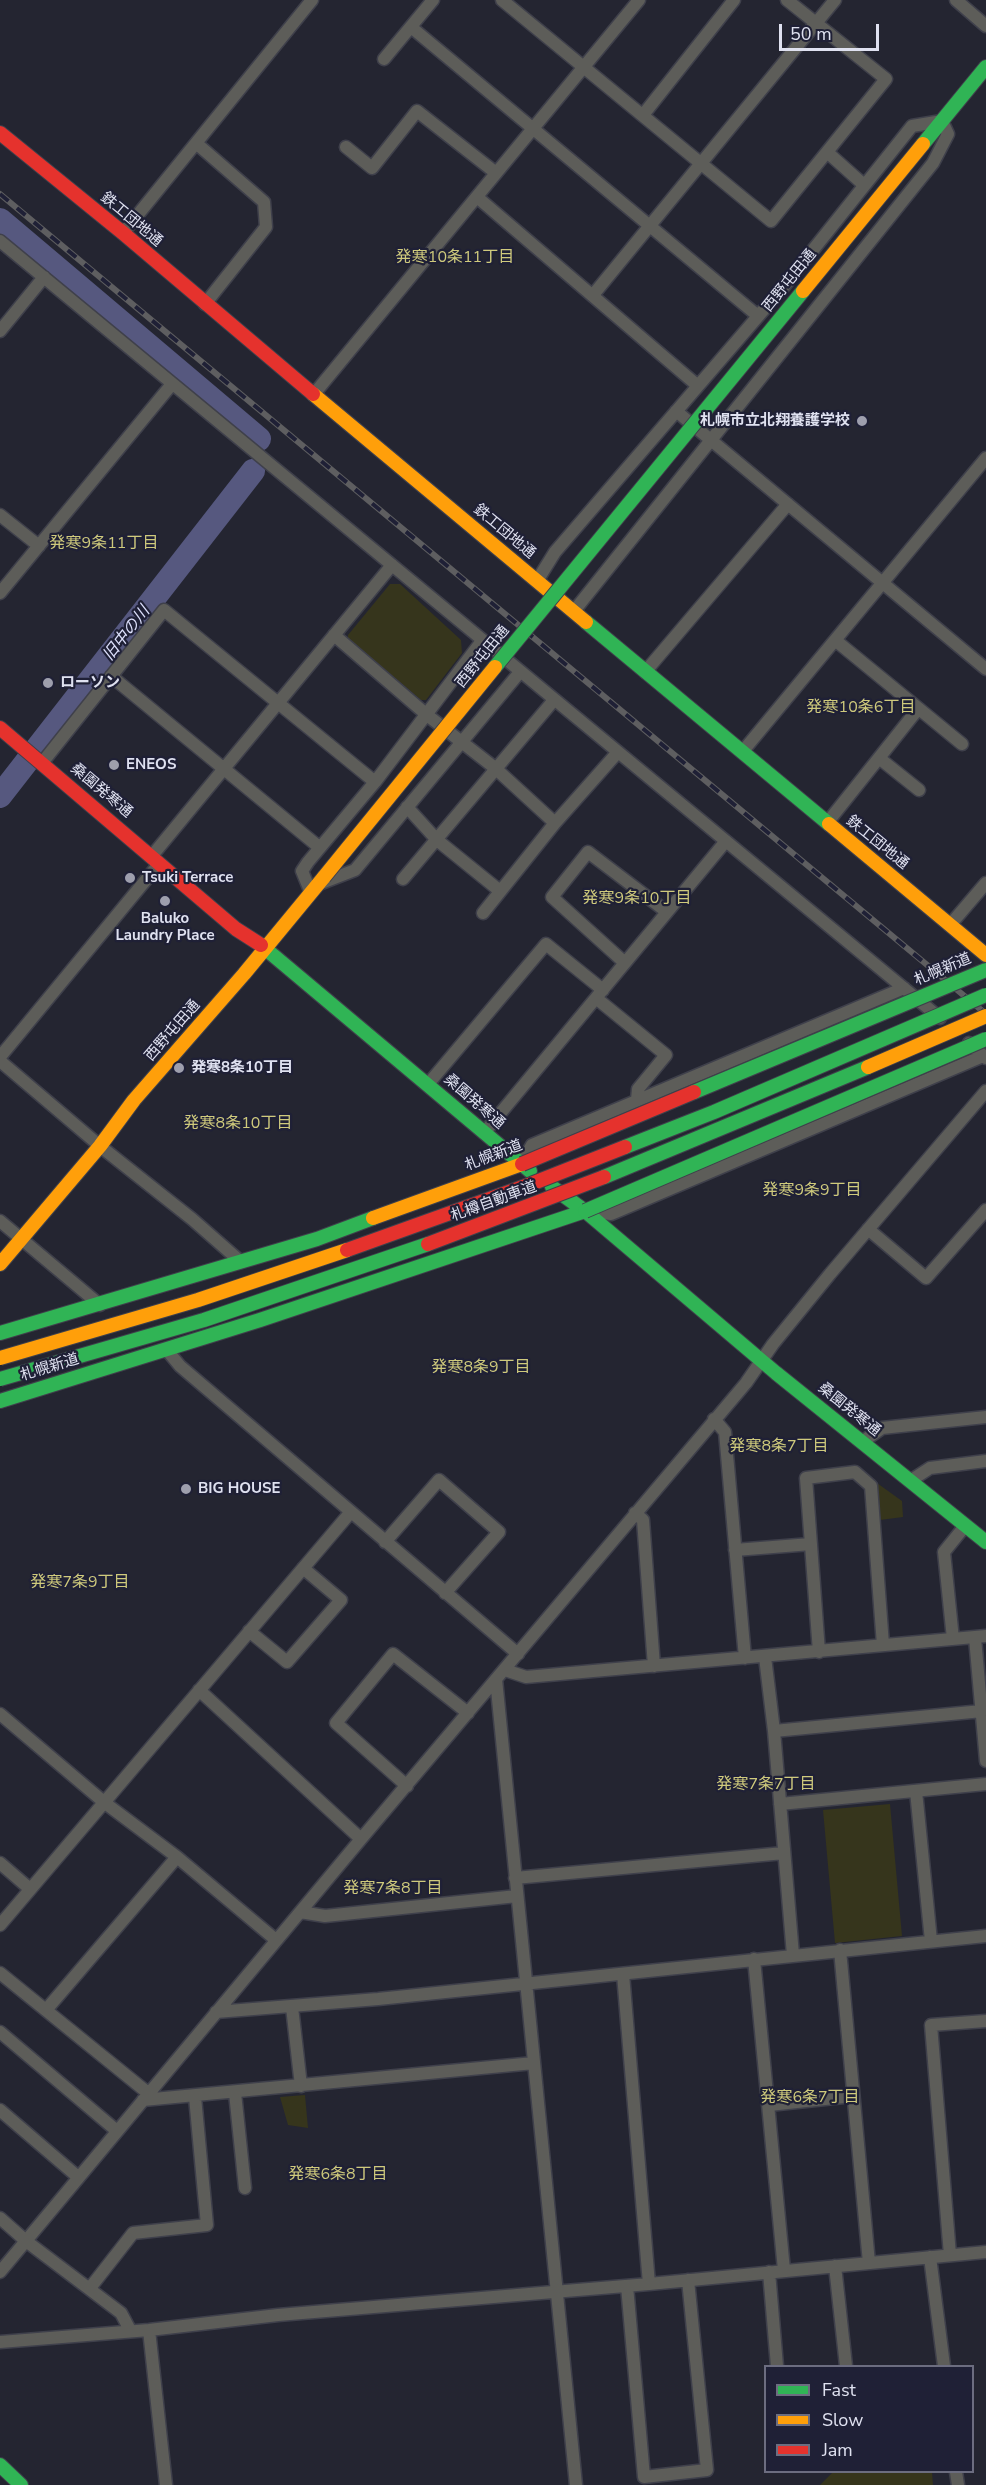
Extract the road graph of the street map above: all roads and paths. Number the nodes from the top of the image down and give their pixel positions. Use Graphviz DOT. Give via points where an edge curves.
graph roads {
  1 [pos="312,0"];
  2 [pos="434,0"];
  3 [pos="502,0"];
  4 [pos="639,0"];
  5 [pos="734,0"];
  6 [pos="787,0"];
  7 [pos="835,0"];
  8 [pos="956,0"];
  9 [pos="816,24"];
  10 [pos="986,26"];
  11 [pos="411,27"];
  12 [pos="384,59"];
  13 [pos="585,66"];
  14 [pos="986,67"];
  15 [pos="643,116"];
  16 [pos="942,121"];
  17 [pos="534,128"];
  18 [pos="0,133"];
  19 [pos="196,144"];
  20 [pos="346,147"];
  21 [pos="827,152"];
  22 [pos="701,164"];
  23 [pos="496,173"];
  24 [pos="864,185"];
  25 [pos="477,197"];
  26 [pos="650,225"];
  27 [pos="123,233"];
  28 [pos="0,241"];
  29 [pos="44,277"];
  30 [pos="593,295"];
  31 [pos="205,304"];
  32 [pos="758,316"];
  33 [pos="0,331"];
  34 [pos="172,384"];
  35 [pos="698,386"];
  36 [pos="314,394"];
  37 [pos="676,411"];
  38 [pos="711,441"];
  39 [pos="986,458"];
  40 [pos="788,504"];
  41 [pos="0,515"];
  42 [pos="39,546"];
  43 [pos="392,566"];
  44 [pos="537,581"];
  45 [pos="882,582"];
  46 [pos="0,593"];
  47 [pos="574,611"];
  48 [pos="334,635"];
  49 [pos="835,640"];
  50 [pos="482,642"];
  51 [pos="986,669"];
  52 [pos="520,672"];
  53 [pos="645,672"];
  54 [pos="111,676"];
  55 [pos="554,700"];
  56 [pos="278,703"];
  57 [pos="918,709"];
  58 [pos="427,715"];
  59 [pos="0,728"];
  60 [pos="462,741"];
  61 [pos="962,744"];
  62 [pos="743,751"];
  63 [pos="618,752"];
  64 [pos="879,758"];
  65 [pos="40,761"];
  66 [pos="495,768"];
  67 [pos="223,769"];
  68 [pos="375,782"];
  69 [pos="919,790"];
  70 [pos="407,807"];
  71 [pos="555,823"];
  72 [pos="826,823"];
  73 [pos="437,840"];
  74 [pos="726,841"];
  75 [pos="319,847"];
  76 [pos="155,860"];
  77 [pos="403,879"];
  78 [pos="986,883"];
  79 [pos="317,885"];
  80 [pos="500,891"];
  81 [pos="667,912"];
  82 [pos="483,913"];
  83 [pos="951,925"];
  84 [pos="264,948"];
  85 [pos="986,955"];
  86 [pos="625,963"];
  87 [pos="986,970"];
  88 [pos="904,988"];
  89 [pos="599,994"];
  90 [pos="986,995"];
  91 [pos="986,1016"];
  92 [pos="986,1039"];
  93 [pos="985,1057"];
  94 [pos="0,1059"];
  95 [pos="429,1083"];
  96 [pos="986,1091"];
  97 [pos="637,1100"];
  98 [pos="484,1133"];
  99 [pos="100,1146"];
  100 [pos="522,1164"];
  101 [pos="986,1210"];
  102 [pos="585,1211"];
  103 [pos="0,1221"];
  104 [pos="868,1229"];
  105 [pos="21,1238"];
  106 [pos="241,1262"];
  107 [pos="0,1264"];
  108 [pos="100,1305"];
  109 [pos="0,1333"];
  110 [pos="166,1349"];
  111 [pos="0,1358"];
  112 [pos="761,1361"];
  113 [pos="0,1379"];
  114 [pos="0,1401"];
  115 [pos="986,1417"];
  116 [pos="714,1419"];
  117 [pos="862,1442"];
  118 [pos="986,1461"];
  119 [pos="910,1481"];
  120 [pos="350,1513"];
  121 [pos="635,1513"];
  122 [pos="965,1526"];
  123 [pos="385,1542"];
  124 [pos="986,1542"];
  125 [pos="811,1544"];
  126 [pos="735,1550"];
  127 [pos="303,1568"];
  128 [pos="446,1593"];
  129 [pos="249,1631"];
  130 [pos="980,1637"];
  131 [pos="953,1639"];
  132 [pos="883,1645"];
  133 [pos="819,1652"];
  134 [pos="518,1654"];
  135 [pos="765,1657"];
  136 [pos="745,1658"];
  137 [pos="654,1666"];
  138 [pos="501,1675"];
  139 [pos="199,1690"];
  140 [pos="982,1711"];
  141 [pos="468,1713"];
  142 [pos="0,1714"];
  143 [pos="774,1731"];
  144 [pos="986,1761"];
  145 [pos="986,1784"];
  146 [pos="407,1786"];
  147 [pos="916,1791"];
  148 [pos="105,1803"];
  149 [pos="780,1804"];
  150 [pos="361,1839"];
  151 [pos="784,1853"];
  152 [pos="177,1857"];
  153 [pos="0,1863"];
  154 [pos="515,1878"];
  155 [pos="30,1889"];
  156 [pos="517,1896"];
  157 [pos="300,1912"];
  158 [pos="0,1925"];
  159 [pos="986,1936"];
  160 [pos="276,1940"];
  161 [pos="931,1941"];
  162 [pos="840,1950"];
  163 [pos="793,1955"];
  164 [pos="754,1959"];
  165 [pos="0,1973"];
  166 [pos="623,1974"];
  167 [pos="526,1983"];
  168 [pos="292,2007"];
  169 [pos="46,2010"];
  170 [pos="216,2012"];
  171 [pos="986,2021"];
  172 [pos="0,2032"];
  173 [pos="534,2063"];
  174 [pos="301,2086"];
  175 [pos="235,2093"];
  176 [pos="146,2096"];
  177 [pos="853,2096"];
  178 [pos="195,2097"];
  179 [pos="769,2104"];
  180 [pos="0,2110"];
  181 [pos="117,2131"];
  182 [pos="78,2177"];
  183 [pos="245,2188"];
  184 [pos="0,2218"];
  185 [pos="26,2241"];
  186 [pos="986,2252"];
  187 [pos="950,2255"];
  188 [pos="930,2257"];
  189 [pos="869,2263"];
  190 [pos="835,2266"];
  191 [pos="784,2270"];
  192 [pos="0,2272"];
  193 [pos="769,2272"];
  194 [pos="688,2280"];
  195 [pos="649,2284"];
  196 [pos="627,2286"];
  197 [pos="90,2288"];
  198 [pos="556,2290"];
  199 [pos="130,2330"];
  200 [pos="149,2330"];
  201 [pos="0,2342"];
  202 [pos="777,2365"];
  203 [pos="846,2365"];
  204 [pos="944,2365"];
  205 [pos="0,2465"];
  206 [pos="21,2485"];
  207 [pos="166,2485"];
  208 [pos="576,2485"];
  1 -- 19 [label="street"];
  2 -- 11 [label="street"];
  3 -- 13 [label="street"];
  4 -- 13 [label="street"];
  5 -- 15 [label="street"];
  6 -- 9 [label="street"];
  7 -- 9 [label="street"];
  8 -- 10 [label="street"];
  9 -- 21 [label="street" via="886,79"];
  9 -- 22 [label="street"];
  11 -- 12 [label="street"];
  11 -- 17 [label="street"];
  13 -- 15 [label="street"];
  13 -- 17 [label="street"];
  14 -- 16 [label="main road, 西野屯田通"];
  15 -- 22 [label="street"];
  16 -- 24 [label="street" via="912,126"];
  16 -- 38 [label="street" via="948,134 933,163"];
  16 -- 79 [label="main road, 西野屯田通, bridge"];
  17 -- 23 [label="street"];
  17 -- 26 [label="street"];
  18 -- 27 [label="main road, 鉄工団地通"];
  19 -- 27 [label="street"];
  19 -- 31 [label="street" via="264,202 266,227"];
  20 -- 23 [label="street" via="372,168 417,111"];
  21 -- 22 [label="street" via="771,221"];
  21 -- 24 [label="street"];
  22 -- 26 [label="street"];
  23 -- 25 [label="street"];
  24 -- 32 [label="street"];
  25 -- 30 [label="street"];
  25 -- 36 [label="street"];
  26 -- 30 [label="street"];
  26 -- 32 [label="street"];
  27 -- 31 [label="main road, 鉄工団地通"];
  28 -- 29 [label="street"];
  29 -- 33 [label="street"];
  29 -- 34 [label="street"];
  30 -- 35 [label="street"];
  31 -- 36 [label="main road, 鉄工団地通"];
  32 -- 35 [label="street"];
  34 -- 42 [label="street"];
  34 -- 43 [label="street"];
  35 -- 37 [label="street"];
  36 -- 44 [label="main road, 鉄工団地通"];
  37 -- 38 [label="street"];
  37 -- 44 [label="street" via="555,552"];
  38 -- 40 [label="street"];
  38 -- 47 [label="street"];
  39 -- 45 [label="street"];
  40 -- 45 [label="street"];
  40 -- 53 [label="street"];
  41 -- 42 [label="street"];
  42 -- 46 [label="street"];
  43 -- 48 [label="street"];
  43 -- 50 [label="street"];
  44 -- 47 [label="main road, 鉄工団地通"];
  45 -- 49 [label="street"];
  45 -- 51 [label="street"];
  47 -- 53 [label="main road, 鉄工団地通"];
  48 -- 56 [label="street"];
  48 -- 58 [label="street"];
  49 -- 57 [label="street"];
  49 -- 62 [label="street"];
  50 -- 52 [label="street"];
  50 -- 58 [label="street"];
  52 -- 55 [label="street"];
  52 -- 60 [label="street"];
  53 -- 62 [label="main road, 鉄工団地通"];
  54 -- 56 [label="street" via="165,610"];
  54 -- 65 [label="street"];
  54 -- 67 [label="street"];
  55 -- 63 [label="street"];
  55 -- 66 [label="street"];
  56 -- 67 [label="street"];
  56 -- 68 [label="street"];
  57 -- 61 [label="street"];
  57 -- 64 [label="street"];
  58 -- 60 [label="street"];
  58 -- 68 [label="street"];
  59 -- 65 [label="main road, 桑園発寒通"];
  60 -- 66 [label="street"];
  60 -- 70 [label="street"];
  62 -- 72 [label="main road, 鉄工団地通"];
  63 -- 71 [label="street"];
  63 -- 74 [label="street"];
  64 -- 69 [label="street"];
  64 -- 72 [label="street"];
  65 -- 76 [label="main road, 桑園発寒通"];
  66 -- 71 [label="street"];
  66 -- 73 [label="street"];
  67 -- 75 [label="street"];
  67 -- 76 [label="street"];
  68 -- 75 [label="street"];
  70 -- 73 [label="street"];
  70 -- 79 [label="street" via="355,870"];
  71 -- 80 [label="street"];
  72 -- 83 [label="main road, 鉄工団地通"];
  73 -- 77 [label="street"];
  73 -- 80 [label="street"];
  74 -- 81 [label="street"];
  74 -- 88 [label="street"];
  75 -- 79 [label="street" via="302,871"];
  76 -- 84 [label="main road, 桑園発寒通"];
  76 -- 94 [label="street"];
  78 -- 83 [label="street"];
  79 -- 84 [label="main road, 西野屯田通"];
  80 -- 82 [label="street"];
  81 -- 86 [label="street"];
  81 -- 86 [label="street" via="588,852 552,897"];
  83 -- 85 [label="main road, 鉄工団地通"];
  84 -- 95 [label="main road, 桑園発寒通"];
  84 -- 99 [label="main road, 西野屯田通" via="134,1100"];
  86 -- 89 [label="street"];
  87 -- 100 [label="main road, 札幌新道, bridge"];
  88 -- 93 [label="street"];
  88 -- 97 [label="street"];
  89 -- 95 [label="street" via="546,944"];
  89 -- 97 [label="street" via="666,1055 638,1089"];
  89 -- 98 [label="street"];
  90 -- 111 [label="main road, 札樽自動車道, bridge" via="714,1112 531,1184 198,1300"];
  91 -- 113 [label="main road, 札樽自動車道, bridge" via="526,1208 214,1316"];
  92 -- 102 [label="main road, 札幌新道, bridge"];
  93 -- 102 [label="street" via="611,1214"];
  94 -- 99 [label="street"];
  95 -- 98 [label="main road, 桑園発寒通"];
  96 -- 104 [label="street"];
  97 -- 100 [label="street" via="532,1145"];
  98 -- 100 [label="main road, 桑園発寒通"];
  99 -- 105 [label="main road, 西野屯田通"];
  99 -- 106 [label="street"];
  100 -- 102 [label="main road, 桑園発寒通"];
  100 -- 106 [label="main road, 札幌新道" via="317,1239"];
  101 -- 104 [label="street" via="927,1278"];
  102 -- 110 [label="main road, 札幌新道"];
  102 -- 112 [label="main road, 桑園発寒通"];
  103 -- 105 [label="street"];
  104 -- 112 [label="street"];
  105 -- 107 [label="main road, 西野屯田通"];
  105 -- 108 [label="street"];
  106 -- 108 [label="main road, 札幌新道"];
  108 -- 109 [label="main road, 札幌新道"];
  110 -- 114 [label="main road, 札幌新道"];
  110 -- 120 [label="street" via="180,1366"];
  112 -- 116 [label="street"];
  112 -- 117 [label="main road, 桑園発寒通"];
  115 -- 117 [label="street" via="882,1428"];
  116 -- 121 [label="street"];
  116 -- 126 [label="street" via="725,1432"];
  117 -- 119 [label="main road, 桑園発寒通"];
  118 -- 119 [label="street" via="930,1468"];
  119 -- 122 [label="main road, 桑園発寒通"];
  120 -- 123 [label="street"];
  120 -- 127 [label="street"];
  121 -- 134 [label="street"];
  121 -- 137 [label="street" via="643,1520"];
  122 -- 124 [label="main road, 桑園発寒通"];
  122 -- 131 [label="street" via="944,1552"];
  123 -- 128 [label="street"];
  123 -- 128 [label="street" via="439,1480 499,1532"];
  125 -- 126 [label="street"];
  125 -- 132 [label="street" via="806,1478 855,1472 871,1486"];
  125 -- 133 [label="street"];
  126 -- 136 [label="street"];
  127 -- 129 [label="street"];
  127 -- 129 [label="street" via="341,1600 287,1662"];
  128 -- 134 [label="street"];
  129 -- 139 [label="street"];
  130 -- 131 [label="street"];
  130 -- 140 [label="street"];
  131 -- 132 [label="street"];
  132 -- 133 [label="street"];
  133 -- 135 [label="street"];
  134 -- 138 [label="street"];
  135 -- 136 [label="street"];
  135 -- 143 [label="street"];
  136 -- 137 [label="street"];
  137 -- 138 [label="street" via="526,1677"];
  138 -- 141 [label="street"];
  138 -- 154 [label="street"];
  139 -- 148 [label="street"];
  139 -- 150 [label="street"];
  140 -- 143 [label="street"];
  140 -- 144 [label="street"];
  141 -- 146 [label="street"];
  141 -- 146 [label="street" via="393,1654 336,1723"];
  142 -- 148 [label="street"];
  143 -- 149 [label="street"];
  145 -- 147 [label="street"];
  146 -- 150 [label="street"];
  147 -- 149 [label="street"];
  147 -- 161 [label="street"];
  148 -- 152 [label="street"];
  148 -- 155 [label="street"];
  149 -- 151 [label="street"];
  150 -- 157 [label="street"];
  151 -- 154 [label="street"];
  151 -- 163 [label="street"];
  152 -- 160 [label="street"];
  152 -- 169 [label="street"];
  153 -- 155 [label="street"];
  154 -- 156 [label="street"];
  155 -- 158 [label="street"];
  156 -- 157 [label="street" via="325,1916"];
  156 -- 167 [label="street"];
  157 -- 160 [label="street"];
  159 -- 161 [label="street"];
  160 -- 170 [label="street"];
  161 -- 162 [label="street"];
  162 -- 163 [label="street"];
  162 -- 177 [label="street"];
  163 -- 164 [label="street"];
  164 -- 166 [label="street"];
  164 -- 179 [label="street"];
  165 -- 169 [label="street"];
  166 -- 167 [label="street"];
  166 -- 195 [label="street"];
  167 -- 168 [label="street"];
  167 -- 173 [label="street"];
  168 -- 170 [label="street"];
  168 -- 174 [label="street"];
  169 -- 176 [label="street"];
  170 -- 176 [label="street"];
  171 -- 187 [label="street" via="931,2025"];
  172 -- 181 [label="street"];
  173 -- 174 [label="street"];
  173 -- 198 [label="street"];
  174 -- 175 [label="street"];
  175 -- 178 [label="street"];
  175 -- 183 [label="street"];
  176 -- 178 [label="street"];
  176 -- 181 [label="street"];
  177 -- 179 [label="street"];
  177 -- 189 [label="street"];
  178 -- 197 [label="street" via="207,2224 133,2233"];
  179 -- 191 [label="street"];
  180 -- 182 [label="street"];
  181 -- 182 [label="street"];
  182 -- 185 [label="street"];
  184 -- 185 [label="street"];
  185 -- 192 [label="street"];
  185 -- 197 [label="street"];
  186 -- 187 [label="street"];
  187 -- 188 [label="street"];
  188 -- 189 [label="street"];
  188 -- 204 [label="street"];
  189 -- 190 [label="street"];
  190 -- 191 [label="street"];
  190 -- 203 [label="street"];
  191 -- 193 [label="street"];
  193 -- 194 [label="street"];
  193 -- 202 [label="street"];
  194 -- 195 [label="street"];
  194 -- 196 [label="street" via="706,2470 644,2477"];
  195 -- 196 [label="street"];
  196 -- 198 [label="street"];
  197 -- 199 [label="street" via="121,2313"];
  198 -- 200 [label="street"];
  198 -- 208 [label="street"];
  199 -- 200 [label="street"];
  199 -- 201 [label="street"];
  200 -- 207 [label="street"];
  205 -- 206 [label="main road"];
}
